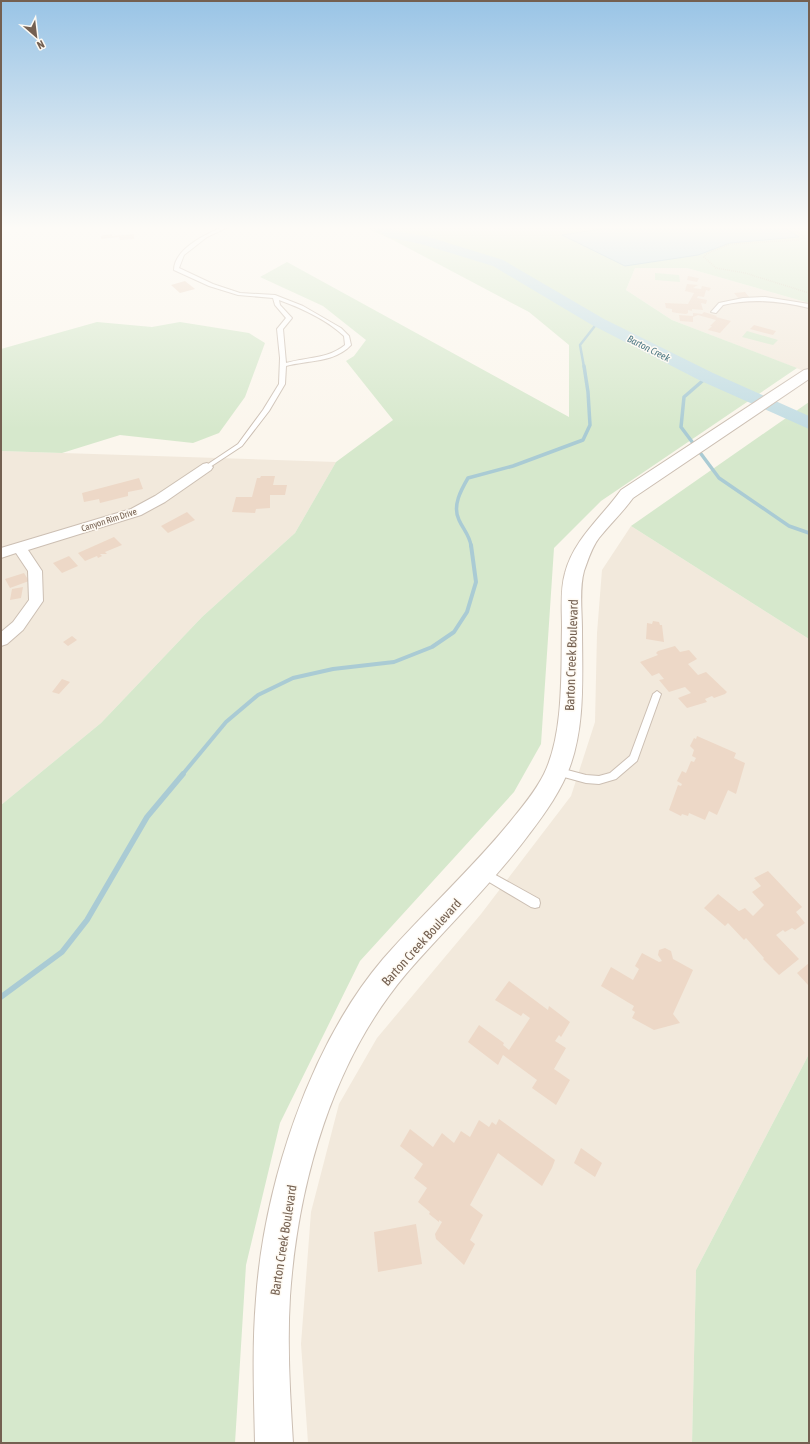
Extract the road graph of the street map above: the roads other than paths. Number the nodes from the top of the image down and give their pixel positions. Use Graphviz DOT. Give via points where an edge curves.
graph roads {
  1 [pos="245,294"];
  2 [pos="275,297"];
  3 [pos="809,306"];
  4 [pos="714,312"];
  5 [pos="283,365"];
  6 [pos="809,373"];
  7 [pos="809,382"];
  8 [pos="208,466"];
  9 [pos="626,502"];
  10 [pos="20,547"];
  11 [pos="1,552"];
  12 [pos="1,640"];
  13 [pos="657,694"];
  14 [pos="556,771"];
  15 [pos="483,873"];
  16 [pos="535,903"];
  17 [pos="274,1443"];
  1 -- 2 [label="lane"];
  2 -- 5 [label="lane" via="289,318 280,329"];
  2 -- 5 [label="lane" via="319,317 345,333 348,339 348,345 336,355"];
  3 -- 4 [label="lane" via="779,300 755,299 721,304"];
  5 -- 8 [label="lane" via="282,384 266,412 240,445"];
  6 -- 9 [label="street, Barton Creek Boulevard"];
  7 -- 9 [label="street, Barton Creek Boulevard"];
  8 -- 10 [label="street, Canyon Rim Drive" via="136,512"];
  9 -- 14 [label="street, Barton Creek Boulevard" via="592,536 574,574 569,717"];
  10 -- 11 [label="street, Canyon Rim Drive"];
  10 -- 12 [label="street" via="35,572 36,601 18,626"];
  13 -- 14 [label="lane" via="634,758 613,776 599,780 586,779"];
  14 -- 15 [label="street, Barton Creek Boulevard" via="529,816"];
  15 -- 16 [label="lane"];
  15 -- 17 [label="street, Barton Creek Boulevard" via="397,965 353,1026 330,1071 308,1124 295,1165 283,1219 273,1296 271,1364"];
}
